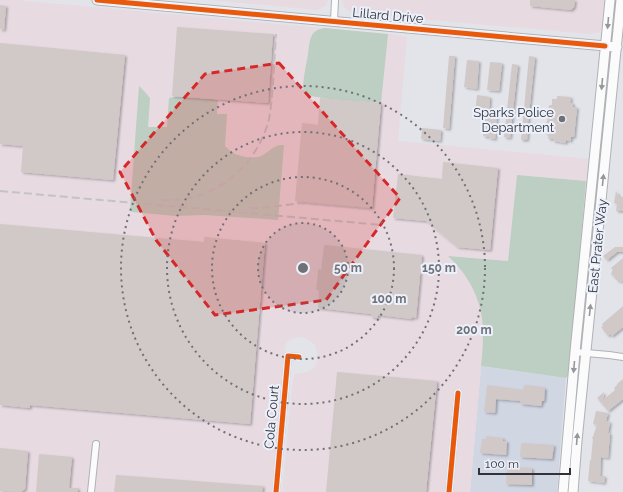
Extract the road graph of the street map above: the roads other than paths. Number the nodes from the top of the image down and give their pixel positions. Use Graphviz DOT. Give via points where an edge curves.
graph roads {
  1 [pos="97,0"];
  2 [pos="335,0"];
  3 [pos="610,0"];
  4 [pos="621,0"];
  5 [pos="334,21"];
  6 [pos="605,46"];
  7 [pos="620,47"];
  8 [pos="575,352"];
  9 [pos="586,353"];
  10 [pos="299,357"];
  11 [pos="623,357"];
  12 [pos="458,393"];
  13 [pos="96,444"];
  14 [pos="91,492"];
  15 [pos="276,492"];
  16 [pos="449,492"];
  17 [pos="563,492"];
  18 [pos="573,492"];
  1 -- 5 [label="main road, Lillard Drive"];
  2 -- 5 [label="street"];
  3 -- 6 [label="main road, East Prater Way, one-way"];
  4 -- 7 [label="main road, East Prater Way"];
  5 -- 6 [label="main road, Lillard Drive"];
  6 -- 7 [label="main road, Lillard Drive"];
  6 -- 8 [label="main road, East Prater Way, one-way"];
  9 -- 7 [label="main road, East Prater Way, one-way"];
  8 -- 9 [label="street"];
  8 -- 17 [label="main road, East Prater Way, one-way"];
  9 -- 11 [label="street"];
  18 -- 9 [label="main road, East Prater Way, one-way"];
  10 -- 15 [label="street, Cola Court" via="288,356"];
  12 -- 16 [label="street"];
  13 -- 14 [label="street"];
}
